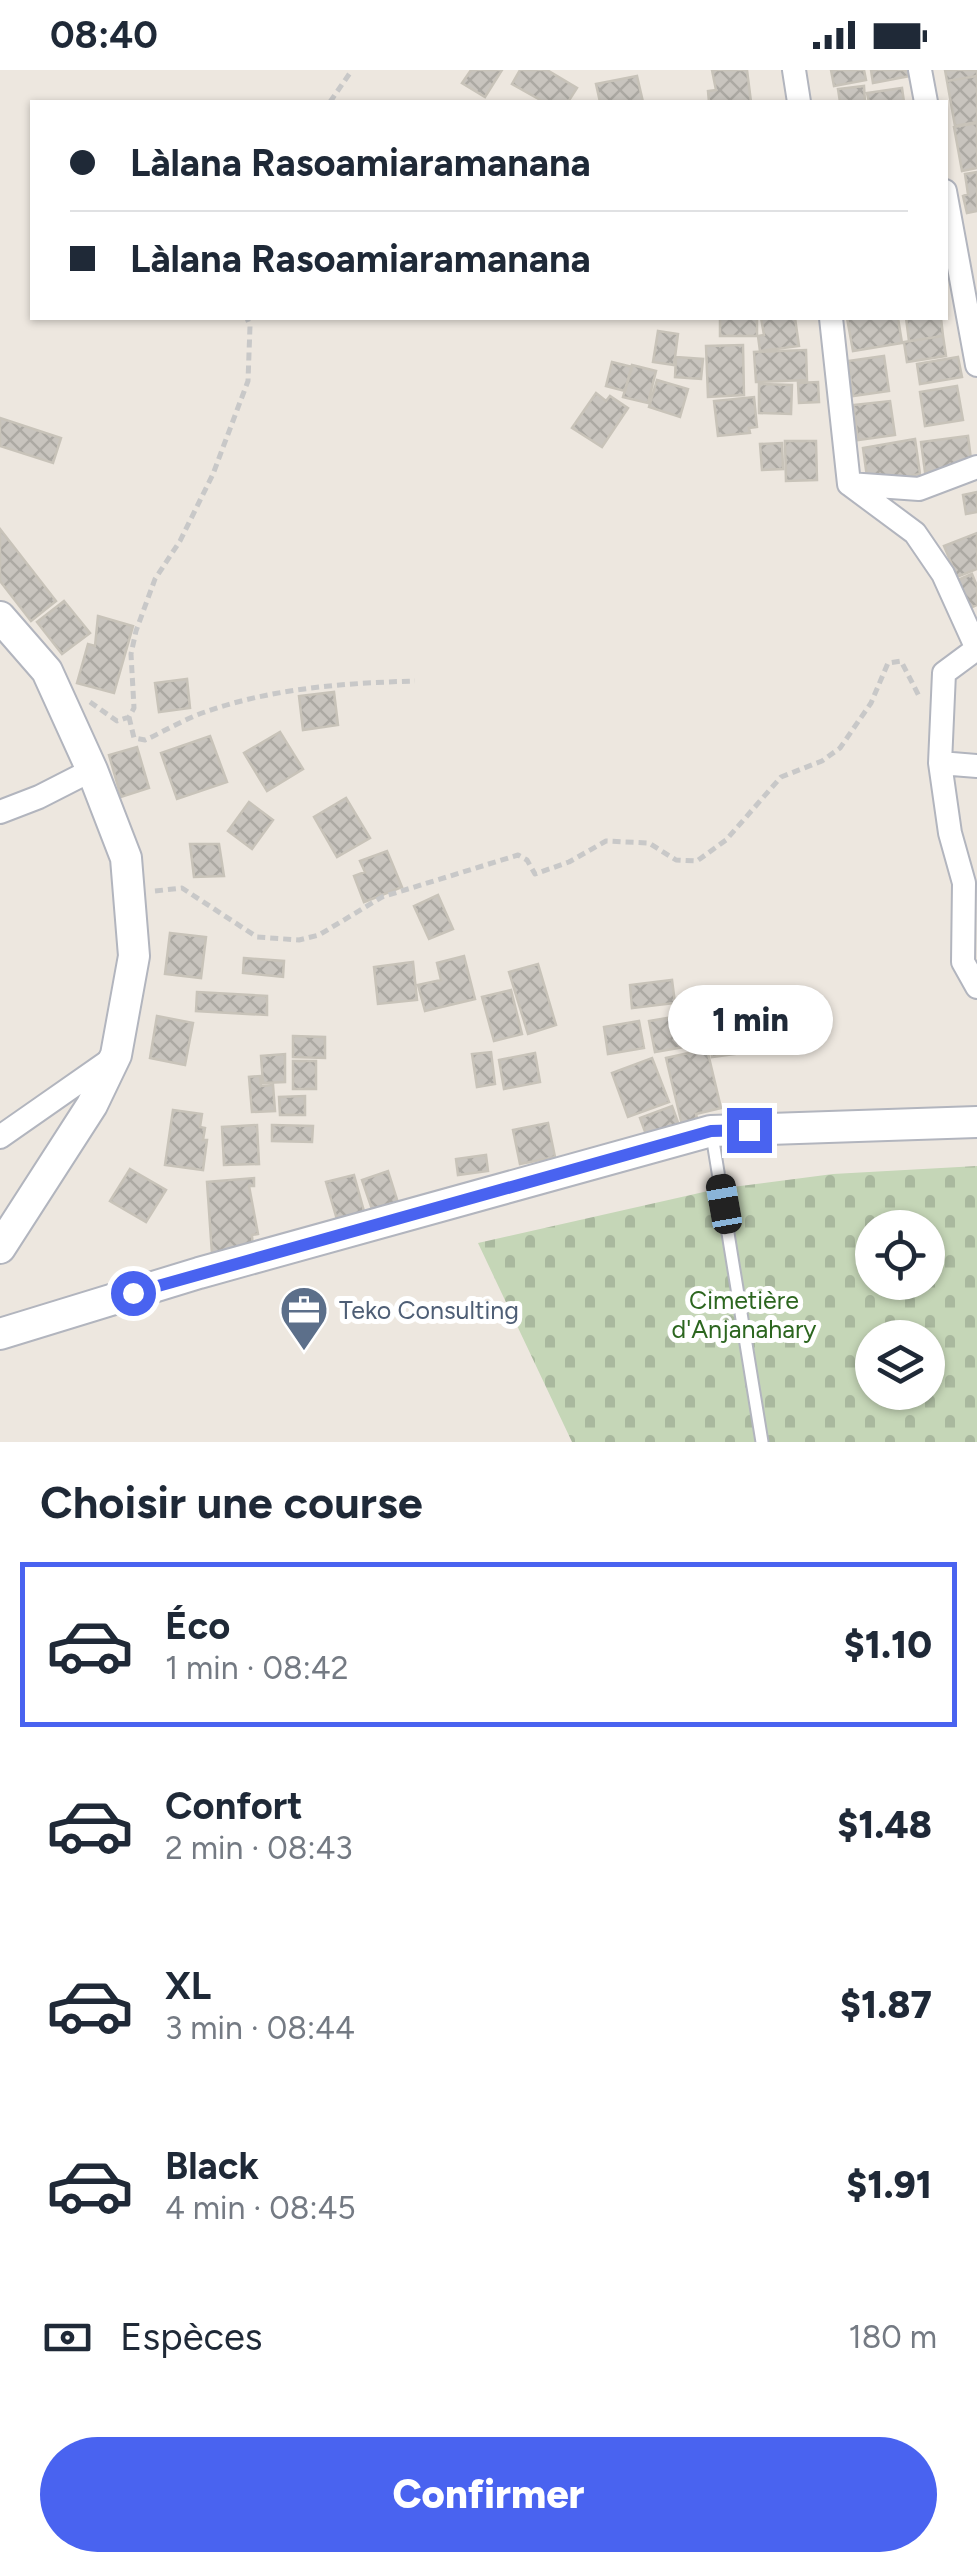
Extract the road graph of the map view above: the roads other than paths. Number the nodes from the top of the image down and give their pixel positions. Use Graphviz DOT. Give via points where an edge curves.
graph roads {
  1 [pos="794,70"];
  2 [pos="920,70"];
  3 [pos="798,100"];
  4 [pos="926,100"];
  5 [pos="948,207"];
  6 [pos="831,320"];
  7 [pos="977,365"];
  8 [pos="977,468"];
  9 [pos="849,484"];
  10 [pos="0,616"];
  11 [pos="976,649"];
  12 [pos="940,764"];
  13 [pos="977,766"];
  14 [pos="92,770"];
  15 [pos="0,812"];
  16 [pos="971,888"];
  17 [pos="977,987"];
  18 [pos="116,1055"];
  19 [pos="977,1122"];
  20 [pos="711,1131"];
  21 [pos="0,1136"];
  22 [pos="0,1248"];
  23 [pos="0,1334"];
  24 [pos="762,1442"];
  1 -- 3 [label="street"];
  2 -- 4 [label="street"];
  5 -- 7 [label="street"];
  6 -- 9 [label="street"];
  8 -- 9 [label="street" via="919,489"];
  9 -- 11 [label="street" via="916,533 943,574"];
  10 -- 14 [label="main road" via="47,671"];
  11 -- 12 [label="street" via="944,674"];
  12 -- 13 [label="street"];
  12 -- 16 [label="street" via="950,833"];
  14 -- 15 [label="street"];
  14 -- 18 [label="main road" via="126,858 134,956"];
  16 -- 17 [label="street" via="963,962"];
  18 -- 21 [label="street"];
  18 -- 22 [label="main road" via="92,1105"];
  19 -- 20 [label="main road"];
  20 -- 23 [label="main road"];
  20 -- 24 [label="lane"];
}
